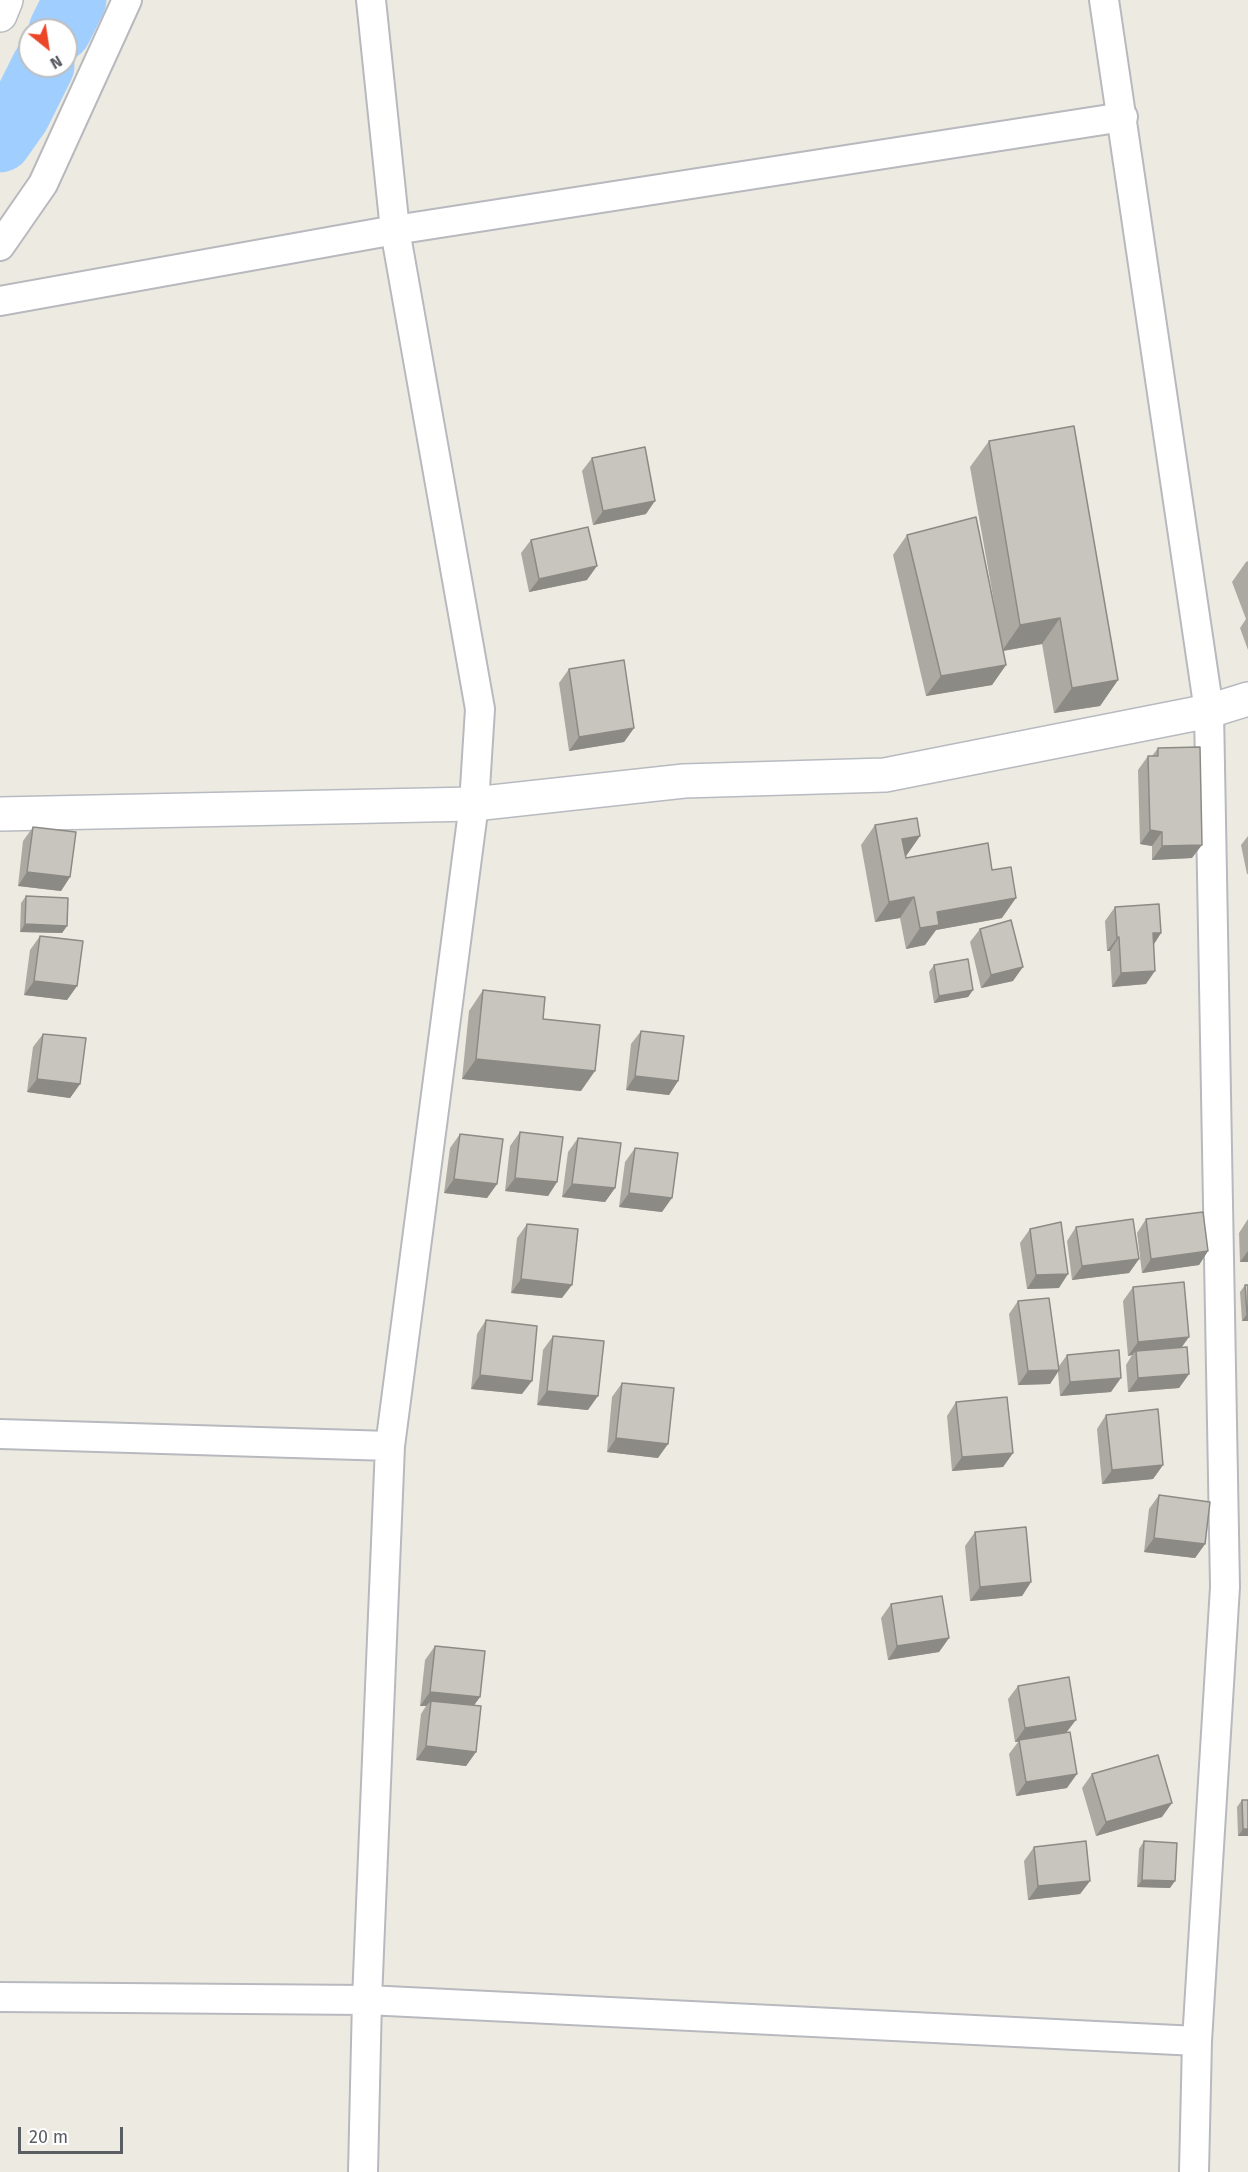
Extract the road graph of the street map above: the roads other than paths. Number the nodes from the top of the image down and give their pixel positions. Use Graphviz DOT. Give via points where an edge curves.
graph roads {
  1 [pos="6,0"];
  2 [pos="127,0"];
  3 [pos="371,0"];
  4 [pos="1104,0"];
  5 [pos="0,15"];
  6 [pos="1123,117"];
  7 [pos="395,230"];
  8 [pos="0,246"];
  9 [pos="0,301"];
  10 [pos="1248,699"];
  11 [pos="1209,711"];
  12 [pos="474,804"];
  13 [pos="0,814"];
  14 [pos="0,1434"];
  15 [pos="390,1446"];
  16 [pos="1236,1580"];
  17 [pos="0,1996"];
  18 [pos="367,2000"];
  19 [pos="1197,2041"];
  20 [pos="363,2172"];
  21 [pos="1194,2172"];
  1 -- 5 [label="street"];
  2 -- 8 [label="street" via="43,184"];
  3 -- 7 [label="street"];
  4 -- 6 [label="street"];
  6 -- 7 [label="street"];
  6 -- 11 [label="street"];
  7 -- 9 [label="street"];
  7 -- 12 [label="street" via="480,710"];
  10 -- 11 [label="street"];
  11 -- 12 [label="street" via="885,775 684,781"];
  11 -- 16 [label="street"];
  12 -- 13 [label="street"];
  12 -- 15 [label="street"];
  14 -- 15 [label="street"];
  15 -- 18 [label="street"];
  16 -- 19 [label="street"];
  17 -- 18 [label="street"];
  18 -- 19 [label="street"];
  18 -- 20 [label="street"];
  19 -- 21 [label="street"];
}
